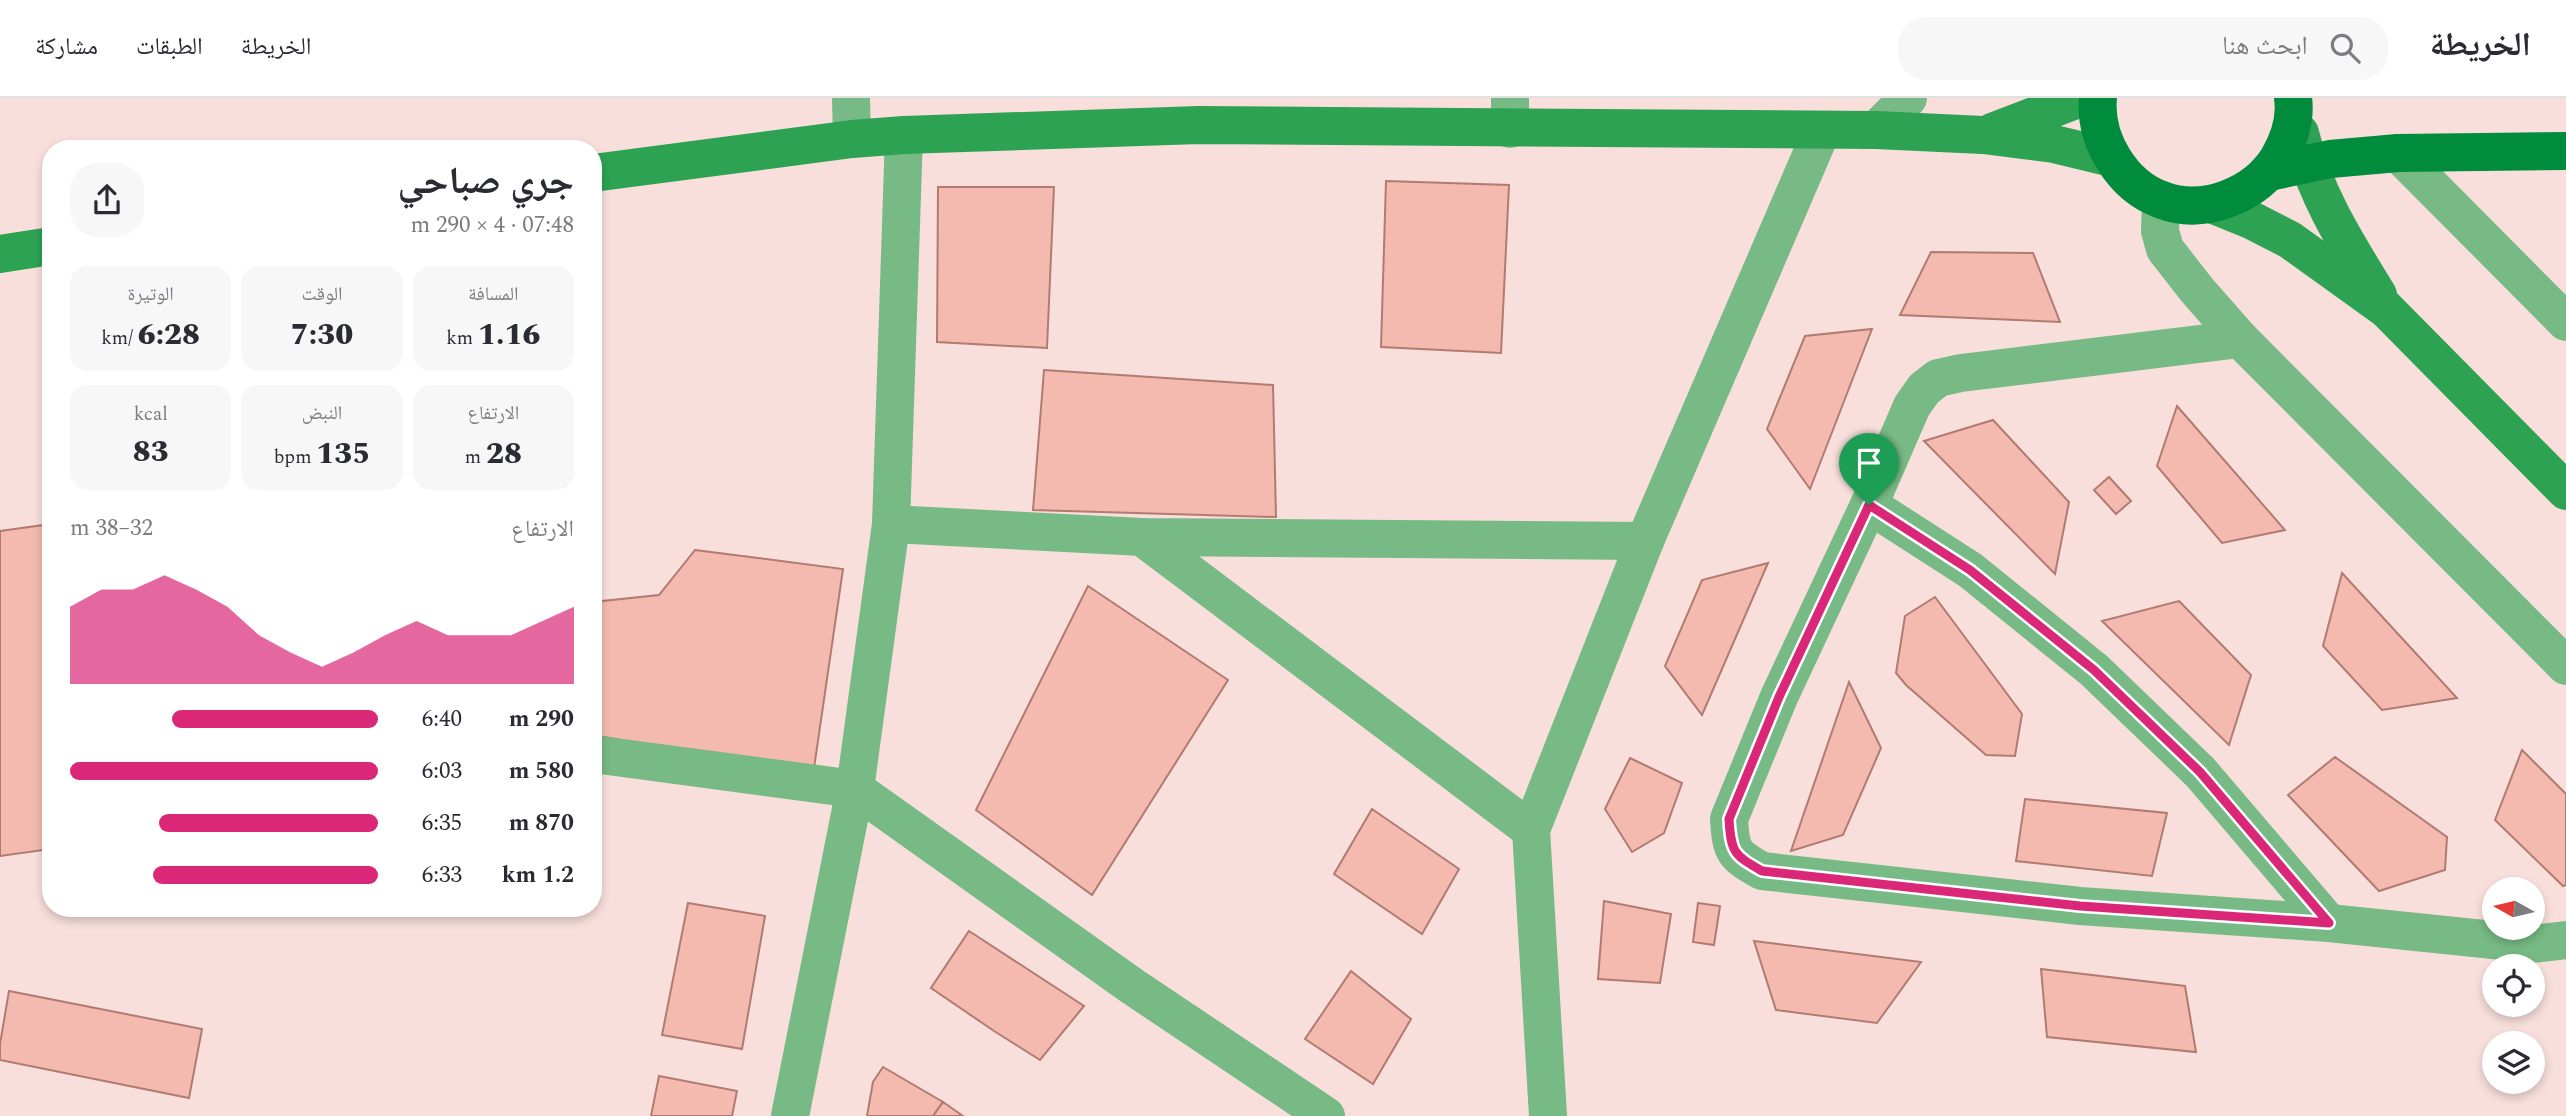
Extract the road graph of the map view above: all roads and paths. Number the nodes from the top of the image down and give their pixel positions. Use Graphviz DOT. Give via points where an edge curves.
graph roads {
  1 [pos="851,98"];
  2 [pos="1908,98"];
  3 [pos="2081,98"];
  4 [pos="2098,98"];
  5 [pos="2294,104"];
  6 [pos="1510,114"];
  7 [pos="1822,130"];
  8 [pos="1876,130"];
  9 [pos="904,135"];
  10 [pos="1983,135"];
  11 [pos="852,139"];
  12 [pos="2566,151"];
  13 [pos="2398,153"];
  14 [pos="2112,158"];
  15 [pos="2307,164"];
  16 [pos="602,172"];
  17 [pos="2269,172"];
  18 [pos="2161,200"];
  19 [pos="2211,204"];
  20 [pos="42,247"];
  21 [pos="0,254"];
  22 [pos="2386,309"];
  23 [pos="2566,322"];
  24 [pos="2240,339"];
  25 [pos="2566,491"];
  26 [pos="1869,505"];
  27 [pos="891,524"];
  28 [pos="1142,537"];
  29 [pos="1645,541"];
  30 [pos="2566,666"];
  31 [pos="602,755"];
  32 [pos="855,789"];
  33 [pos="1531,830"];
  34 [pos="2329,923"];
  35 [pos="2566,940"];
  36 [pos="790,1116"];
  37 [pos="1326,1116"];
  38 [pos="1548,1116"];
  1 -- 11 [label="street"];
  2 -- 8 [label="street"];
  3 -- 10 [label="street"];
  4 -- 14 [label="main road" via="2103,139"];
  5 -- 15 [label="street"];
  5 -- 17 [label="main road" via="2287,144"];
  6 -- 7 [label="street"];
  6 -- 9 [label="street"];
  7 -- 8 [label="street"];
  7 -- 29 [label="street"];
  8 -- 10 [label="street"];
  9 -- 11 [label="street"];
  9 -- 27 [label="street"];
  10 -- 14 [label="street" via="2054,144"];
  11 -- 16 [label="street"];
  12 -- 13 [label="main road"];
  13 -- 15 [label="main road"];
  13 -- 23 [label="street"];
  14 -- 18 [label="main road" via="2145,191"];
  15 -- 17 [label="main road"];
  15 -- 22 [label="street" via="2332,219"];
  17 -- 19 [label="main road" via="2243,193"];
  18 -- 19 [label="main road"];
  18 -- 24 [label="street" via="2160,231 2165,249"];
  19 -- 22 [label="street" via="2290,240"];
  20 -- 21 [label="street"];
  22 -- 25 [label="street"];
  24 -- 26 [label="street" via="1938,378 1923,389 1912,406"];
  24 -- 30 [label="street"];
  26 -- 34 [label="street" via="1970,570 2094,670 2200,772"];
  26 -- 34 [label="street" via="1779,697 1729,819 1737,856 1762,871 2080,906"];
  27 -- 28 [label="street"];
  27 -- 32 [label="street"];
  28 -- 29 [label="street"];
  28 -- 33 [label="street"];
  29 -- 33 [label="street"];
  31 -- 32 [label="street"];
  32 -- 36 [label="street"];
  32 -- 37 [label="street" via="1132,986"];
  33 -- 38 [label="street"];
  34 -- 35 [label="street" via="2532,944"];
}
